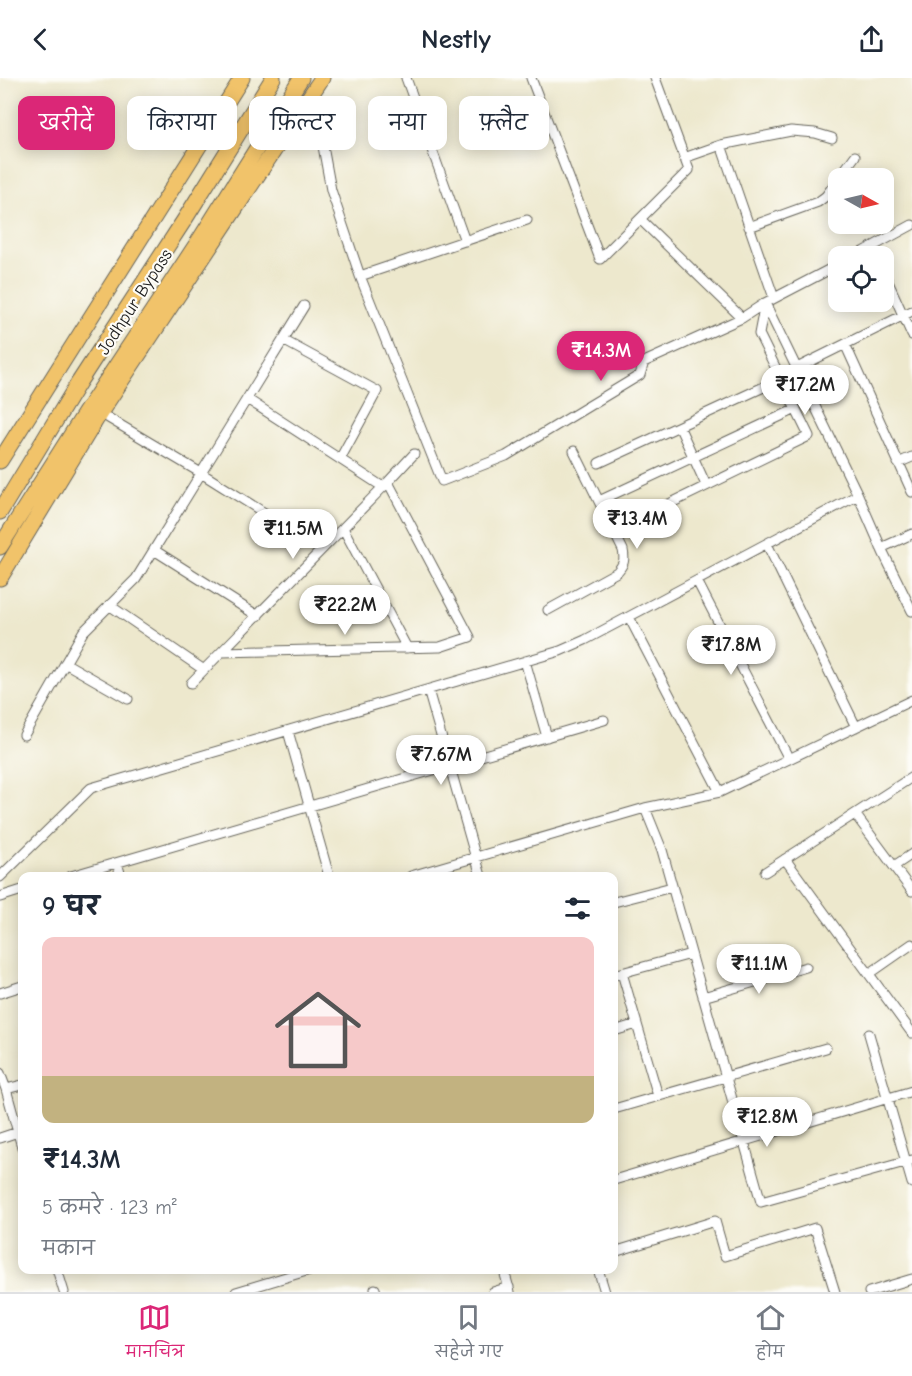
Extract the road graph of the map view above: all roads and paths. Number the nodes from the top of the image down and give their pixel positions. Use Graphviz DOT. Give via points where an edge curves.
graph roads {
  1 [pos="242,78"];
  2 [pos="273,78"];
  3 [pos="301,78"];
  4 [pos="322,78"];
  5 [pos="406,78"];
  6 [pos="531,78"];
  7 [pos="655,78"];
  8 [pos="310,96"];
  9 [pos="832,138"];
  10 [pos="721,145"];
  11 [pos="274,150"];
  12 [pos="324,150"];
  13 [pos="855,156"];
  14 [pos="684,158"];
  15 [pos="847,168"];
  16 [pos="828,193"];
  17 [pos="640,219"];
  18 [pos="527,220"];
  19 [pos="912,225"];
  20 [pos="749,227"];
  21 [pos="465,241"];
  22 [pos="882,246"];
  23 [pos="828,270"];
  24 [pos="360,276"];
  25 [pos="894,290"];
  26 [pos="769,300"];
  27 [pos="304,306"];
  28 [pos="908,313"];
  29 [pos="742,318"];
  30 [pos="912,335"];
  31 [pos="283,340"];
  32 [pos="845,345"];
  33 [pos="797,369"];
  34 [pos="781,379"];
  35 [pos="247,399"];
  36 [pos="795,409"];
  37 [pos="100,413"];
  38 [pos="679,426"];
  39 [pos="574,451"];
  40 [pos="414,454"];
  41 [pos="693,457"];
  42 [pos="912,457"];
  43 [pos="340,459"];
  44 [pos="0,461"];
  45 [pos="898,462"];
  46 [pos="599,463"];
  47 [pos="201,473"];
  48 [pos="385,485"];
  49 [pos="706,486"];
  50 [pos="912,492"];
  51 [pos="858,495"];
  52 [pos="599,501"];
  53 [pos="0,512"];
  54 [pos="632,522"];
  55 [pos="343,528"];
  56 [pos="912,534"];
  57 [pos="767,544"];
  58 [pos="0,547"];
  59 [pos="881,548"];
  60 [pos="322,549"];
  61 [pos="154,550"];
  62 [pos="0,578"];
  63 [pos="697,581"];
  64 [pos="110,605"];
  65 [pos="548,610"];
  66 [pos="912,611"];
  67 [pos="258,616"];
  68 [pos="629,617"];
  69 [pos="407,648"];
  70 [pos="222,652"];
  71 [pos="525,661"];
  72 [pos="65,663"];
  73 [pos="204,670"];
  74 [pos="191,683"];
  75 [pos="428,690"];
  76 [pos="128,699"];
  77 [pos="912,700"];
  78 [pos="604,720"];
  79 [pos="856,727"];
  80 [pos="288,731"];
  81 [pos="24,735"];
  82 [pos="547,737"];
  83 [pos="789,759"];
  84 [pos="449,765"];
  85 [pos="912,777"];
  86 [pos="720,792"];
  87 [pos="309,806"];
  88 [pos="645,808"];
  89 [pos="855,814"];
  90 [pos="912,854"];
  91 [pos="476,858"];
  92 [pos="785,859"];
  93 [pos="117,863"];
  94 [pos="894,866"];
  95 [pos="85,872"];
  96 [pos="120,872"];
  97 [pos="328,872"];
  98 [pos="425,872"];
  99 [pos="480,872"];
  100 [pos="765,872"];
  101 [pos="0,877"];
  102 [pos="672,887"];
  103 [pos="18,891"];
  104 [pos="912,891"];
  105 [pos="0,897"];
  106 [pos="618,901"];
  107 [pos="912,944"];
  108 [pos="691,954"];
  109 [pos="806,967"];
  110 [pos="618,974"];
  111 [pos="869,974"];
  112 [pos="18,987"];
  113 [pos="0,993"];
  114 [pos="703,997"];
  115 [pos="637,1024"];
  116 [pos="618,1030"];
  117 [pos="912,1033"];
  118 [pos="869,1034"];
  119 [pos="826,1048"];
  120 [pos="0,1073"];
  121 [pos="726,1077"];
  122 [pos="18,1085"];
  123 [pos="6,1089"];
  124 [pos="912,1091"];
  125 [pos="658,1096"];
  126 [pos="888,1098"];
  127 [pos="618,1108"];
  128 [pos="18,1132"];
  129 [pos="0,1138"];
  130 [pos="744,1141"];
  131 [pos="909,1162"];
  132 [pos="618,1179"];
  133 [pos="912,1183"];
  134 [pos="618,1251"];
  135 [pos="59,1274"];
  136 [pos="273,1274"];
  137 [pos="296,1274"];
  138 [pos="505,1274"];
  139 [pos="599,1274"];
  140 [pos="912,1279"];
  141 [pos="275,1280"];
  142 [pos="256,1289"];
  143 [pos="510,1290"];
  144 [pos="64,1292"];
  145 [pos="236,1292"];
  146 [pos="493,1292"];
  147 [pos="604,1292"];
  148 [pos="835,1292"];
  149 [pos="869,1292"];
  1 -- 44 [label="highway"];
  2 -- 53 [label="highway, Jodhpur Bypass"];
  3 -- 58 [label="highway, Jodhpur Bypass"];
  4 -- 8 [label="highway"];
  5 -- 21 [label="street"];
  6 -- 17 [label="street" via="600,259"];
  7 -- 14 [label="street"];
  9 -- 10 [label="street" via="791,131"];
  10 -- 14 [label="street"];
  10 -- 20 [label="street"];
  11 -- 37 [label="highway"];
  12 -- 24 [label="street" via="331,190"];
  13 -- 15 [label="street"];
  14 -- 17 [label="street" via="689,170"];
  16 -- 20 [label="street" via="818,202"];
  17 -- 29 [label="street"];
  18 -- 21 [label="street"];
  19 -- 22 [label="street"];
  20 -- 26 [label="street"];
  21 -- 24 [label="street"];
  23 -- 26 [label="street"];
  24 -- 29 [label="street" via="442,481 506,456 640,375 644,362"];
  25 -- 28 [label="street"];
  26 -- 29 [label="street"];
  26 -- 33 [label="street"];
  26 -- 34 [label="street" via="759,334"];
  27 -- 31 [label="street"];
  28 -- 30 [label="street"];
  28 -- 32 [label="street"];
  31 -- 35 [label="street"];
  31 -- 43 [label="street" via="377,391"];
  32 -- 33 [label="street"];
  32 -- 45 [label="street"];
  33 -- 51 [label="street"];
  34 -- 36 [label="street"];
  34 -- 38 [label="street"];
  35 -- 43 [label="street"];
  35 -- 47 [label="street"];
  36 -- 41 [label="street"];
  36 -- 49 [label="street" via="809,436"];
  37 -- 47 [label="street"];
  37 -- 62 [label="highway"];
  38 -- 41 [label="street"];
  38 -- 46 [label="street"];
  39 -- 52 [label="street"];
  40 -- 48 [label="street"];
  41 -- 49 [label="street"];
  41 -- 52 [label="street"];
  42 -- 45 [label="street"];
  43 -- 48 [label="street"];
  45 -- 50 [label="street"];
  47 -- 60 [label="street"];
  47 -- 61 [label="street"];
  48 -- 55 [label="street"];
  48 -- 69 [label="street" via="470,637 440,647"];
  49 -- 54 [label="street"];
  51 -- 57 [label="street"];
  51 -- 59 [label="street"];
  52 -- 65 [label="street" via="623,550 624,564 617,572"];
  55 -- 60 [label="street"];
  55 -- 69 [label="street"];
  56 -- 59 [label="street"];
  57 -- 63 [label="street"];
  57 -- 79 [label="street"];
  59 -- 66 [label="street"];
  60 -- 67 [label="street"];
  61 -- 64 [label="street" via="136,579"];
  61 -- 67 [label="street"];
  63 -- 68 [label="street"];
  63 -- 83 [label="street"];
  64 -- 72 [label="street" via="83,632"];
  64 -- 73 [label="street"];
  67 -- 70 [label="street"];
  68 -- 71 [label="street" via="560,651"];
  68 -- 86 [label="street"];
  69 -- 70 [label="street"];
  70 -- 73 [label="street"];
  71 -- 75 [label="street"];
  71 -- 82 [label="street"];
  72 -- 76 [label="street"];
  72 -- 81 [label="street"];
  73 -- 74 [label="street"];
  75 -- 80 [label="street"];
  75 -- 84 [label="street"];
  77 -- 79 [label="street"];
  78 -- 82 [label="street"];
  79 -- 83 [label="street"];
  80 -- 87 [label="street"];
  80 -- 101 [label="street" via="91,788"];
  82 -- 84 [label="street"];
  83 -- 86 [label="street"];
  84 -- 87 [label="street"];
  84 -- 91 [label="street"];
  85 -- 89 [label="street"];
  86 -- 88 [label="street"];
  87 -- 93 [label="street"];
  87 -- 97 [label="street"];
  88 -- 91 [label="street"];
  88 -- 102 [label="street"];
  89 -- 92 [label="street"];
  89 -- 94 [label="street"];
  90 -- 94 [label="street"];
  91 -- 98 [label="street"];
  91 -- 99 [label="street"];
  92 -- 100 [label="street"];
  92 -- 111 [label="street"];
  93 -- 95 [label="street"];
  93 -- 96 [label="street"];
  94 -- 104 [label="street"];
  102 -- 106 [label="street"];
  102 -- 108 [label="street"];
  103 -- 105 [label="street"];
  107 -- 111 [label="street"];
  108 -- 110 [label="street"];
  108 -- 114 [label="street"];
  109 -- 114 [label="street"];
  110 -- 115 [label="street"];
  111 -- 117 [label="street"];
  112 -- 113 [label="street"];
  114 -- 121 [label="street"];
  115 -- 116 [label="street"];
  115 -- 125 [label="street"];
  118 -- 126 [label="street"];
  119 -- 121 [label="street"];
  120 -- 123 [label="street"];
  121 -- 125 [label="street"];
  121 -- 130 [label="street"];
  122 -- 123 [label="street"];
  123 -- 128 [label="street"];
  124 -- 126 [label="street"];
  125 -- 127 [label="street"];
  126 -- 130 [label="street"];
  126 -- 131 [label="street"];
  128 -- 129 [label="street"];
  130 -- 131 [label="street" via="761,1202"];
  130 -- 132 [label="street"];
  131 -- 133 [label="street"];
  134 -- 148 [label="street" via="715,1221 725,1256 815,1228"];
  135 -- 144 [label="street"];
  136 -- 141 [label="street"];
  137 -- 141 [label="street"];
  138 -- 143 [label="street"];
  139 -- 147 [label="street"];
  140 -- 149 [label="street"];
  141 -- 142 [label="street"];
  142 -- 145 [label="street"];
  143 -- 146 [label="street"];
}
